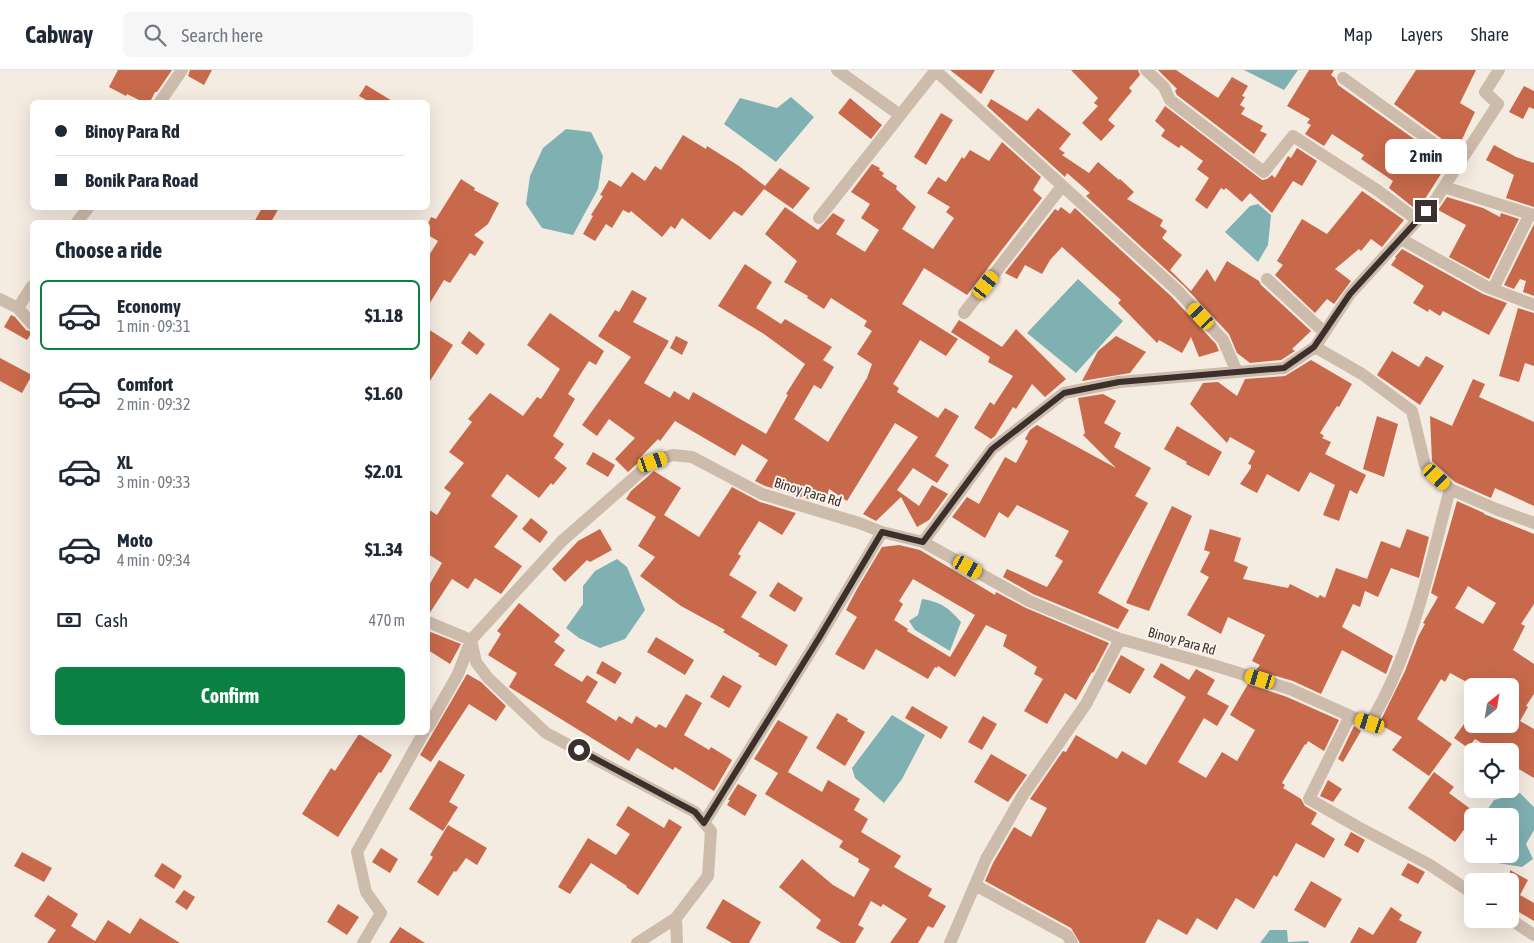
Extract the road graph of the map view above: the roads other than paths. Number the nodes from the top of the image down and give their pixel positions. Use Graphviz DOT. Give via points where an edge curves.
graph roads {
  1 [pos="182,70"];
  2 [pos="837,70"];
  3 [pos="935,70"];
  4 [pos="1146,70"];
  5 [pos="1499,70"];
  6 [pos="1343,78"];
  7 [pos="161,100"];
  8 [pos="900,115"];
  9 [pos="1460,162"];
  10 [pos="1062,186"];
  11 [pos="1444,187"];
  12 [pos="86,210"];
  13 [pos="1532,214"];
  14 [pos="819,218"];
  15 [pos="79,220"];
  16 [pos="1417,220"];
  17 [pos="1401,239"];
  18 [pos="1267,279"];
  19 [pos="30,289"];
  20 [pos="1493,289"];
  21 [pos="0,299"];
  22 [pos="1534,306"];
  23 [pos="18,308"];
  24 [pos="964,313"];
  25 [pos="30,322"];
  26 [pos="1324,332"];
  27 [pos="1314,347"];
  28 [pos="1237,372"];
  29 [pos="1450,489"];
  30 [pos="1534,523"];
  31 [pos="882,532"];
  32 [pos="923,542"];
  33 [pos="430,623"];
  34 [pos="1120,639"];
  35 [pos="471,640"];
  36 [pos="1350,716"];
  37 [pos="430,723"];
  38 [pos="422,735"];
  39 [pos="704,823"];
  40 [pos="975,885"];
  41 [pos="1464,888"];
  42 [pos="676,918"];
  43 [pos="1519,925"];
  44 [pos="1534,935"];
  45 [pos="363,943"];
  46 [pos="637,943"];
  47 [pos="677,943"];
  48 [pos="950,943"];
  49 [pos="1072,943"];
  1 -- 7 [label="street"];
  2 -- 8 [label="street"];
  3 -- 8 [label="street"];
  3 -- 10 [label="street"];
  4 -- 16 [label="street" via="1164,87 1170,100 1264,172 1293,136"];
  5 -- 9 [label="street" via="1485,92 1498,104"];
  6 -- 9 [label="street"];
  8 -- 14 [label="street"];
  9 -- 11 [label="street"];
  10 -- 24 [label="street"];
  10 -- 28 [label="street" via="1178,291 1223,340"];
  11 -- 13 [label="street"];
  11 -- 16 [label="street"];
  12 -- 15 [label="street"];
  13 -- 20 [label="street"];
  16 -- 17 [label="street"];
  17 -- 20 [label="street"];
  17 -- 26 [label="street" via="1350,294"];
  18 -- 26 [label="street"];
  19 -- 23 [label="street"];
  20 -- 22 [label="street"];
  21 -- 23 [label="street"];
  23 -- 25 [label="street"];
  26 -- 27 [label="street"];
  27 -- 28 [label="street" via="1284,368"];
  27 -- 29 [label="street" via="1362,374 1412,411 1425,465"];
  28 -- 32 [label="street" via="1119,382 1064,393 992,449"];
  29 -- 30 [label="street"];
  29 -- 36 [label="street, Binoy Para Rd" via="1411,633 1383,701 1370,723"];
  31 -- 32 [label="street, Binoy Para Rd"];
  31 -- 35 [label="street, Binoy Para Rd" via="762,494 692,457 673,455 653,462 562,541"];
  31 -- 39 [label="street"];
  32 -- 34 [label="street, Binoy Para Rd" via="1029,601"];
  33 -- 35 [label="street"];
  34 -- 36 [label="street, Binoy Para Rd" via="1290,688"];
  34 -- 40 [label="street" via="1086,704 1014,811"];
  35 -- 37 [label="street" via="458,674"];
  35 -- 39 [label="street" via="476,662 488,678 546,733 695,812"];
  36 -- 41 [label="street" via="1309,799 1430,865"];
  38 -- 45 [label="street" via="357,852 366,892 381,913"];
  39 -- 42 [label="street" via="711,831 708,876"];
  40 -- 48 [label="street"];
  40 -- 49 [label="street" via="1067,936"];
  42 -- 46 [label="street"];
  42 -- 47 [label="street"];
  43 -- 44 [label="street"];
}
